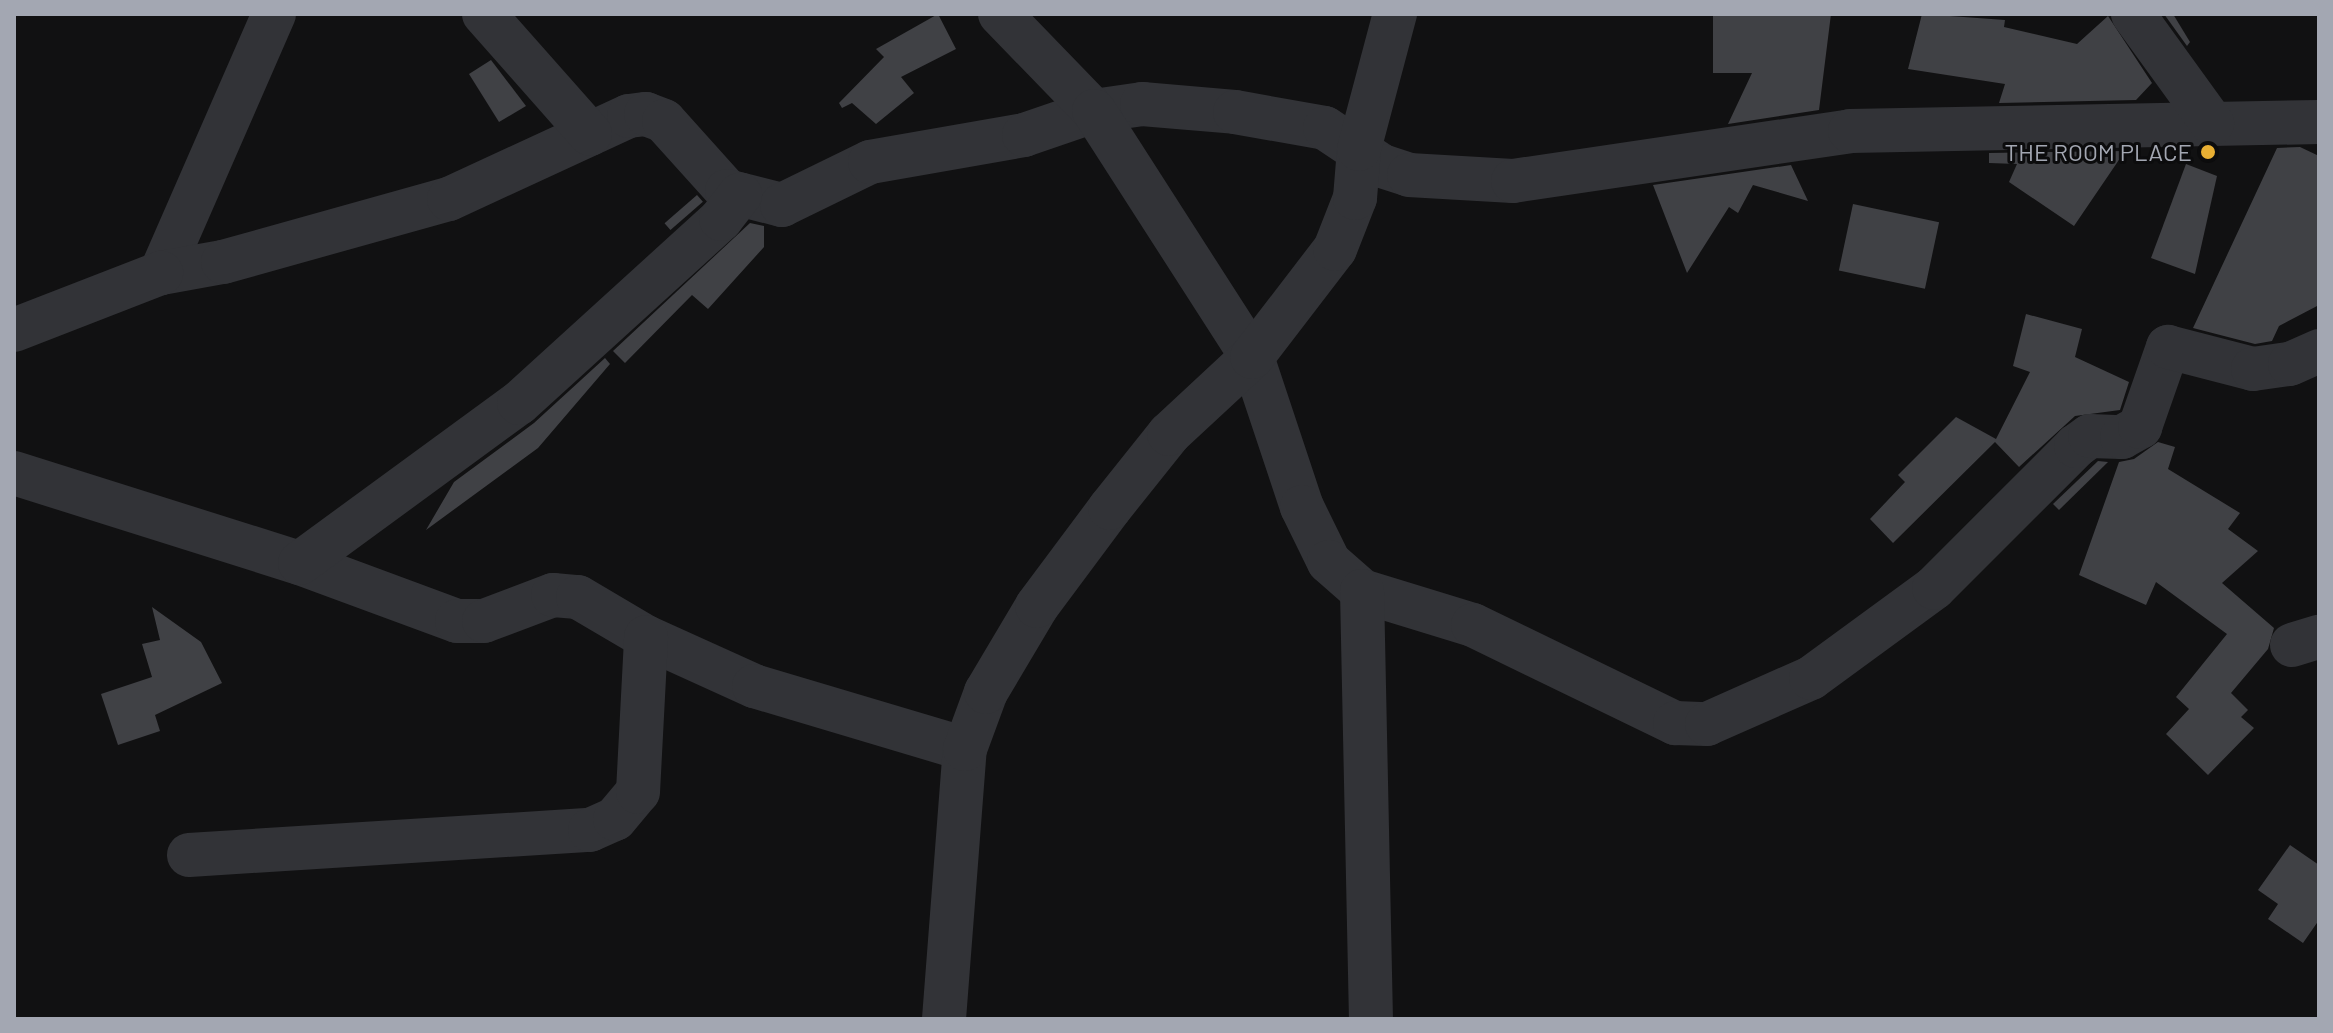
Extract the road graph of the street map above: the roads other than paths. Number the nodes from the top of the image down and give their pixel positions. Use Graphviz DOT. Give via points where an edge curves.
graph roads {
  1 [pos="274,14"];
  2 [pos="484,14"];
  3 [pos="1000,14"];
  4 [pos="1395,14"];
  5 [pos="2133,14"];
  6 [pos="1094,111"];
  7 [pos="2319,122"];
  8 [pos="2212,123"];
  9 [pos="590,134"];
  10 [pos="1359,149"];
  11 [pos="740,195"];
  12 [pos="161,273"];
  13 [pos="14,330"];
  14 [pos="2319,351"];
  15 [pos="1252,357"];
  16 [pos="14,473"];
  17 [pos="300,563"];
  18 [pos="1362,591"];
  19 [pos="646,637"];
  20 [pos="965,749"];
  21 [pos="189,855"];
  22 [pos="944,1019"];
  23 [pos="1371,1019"];
  1 -- 12 [label="street"];
  2 -- 9 [label="street"];
  3 -- 6 [label="street"];
  4 -- 10 [label="street"];
  5 -- 8 [label="street"];
  6 -- 10 [label="street" via="1142,104 1235,112 1325,128"];
  6 -- 11 [label="street" via="1024,135 870,162 782,205"];
  6 -- 15 [label="street"];
  7 -- 8 [label="street"];
  8 -- 10 [label="street" via="1850,131 1513,181 1409,175 1382,166"];
  9 -- 11 [label="street" via="629,116 646,114 664,121 712,179"];
  9 -- 12 [label="street" via="449,199 223,262"];
  10 -- 15 [label="street" via="1355,198 1335,249"];
  11 -- 17 [label="street" via="721,219 519,403"];
  12 -- 13 [label="street"];
  14 -- 18 [label="street" via="2290,364 2253,369 2168,347 2140,427 2122,437 2090,436 2076,446 1934,588 1811,678 1707,724 1649,715 1536,652 1473,625"];
  15 -- 18 [label="street" via="1302,507 1329,562"];
  15 -- 20 [label="street" via="1169,434 1037,606 986,692"];
  16 -- 17 [label="street"];
  17 -- 19 [label="street" via="457,621 484,621 553,595 578,597"];
  18 -- 23 [label="street"];
  19 -- 20 [label="street" via="754,686"];
  19 -- 21 [label="street" via="638,792 615,819 590,830"];
  20 -- 22 [label="street" via="959,881"];
}
